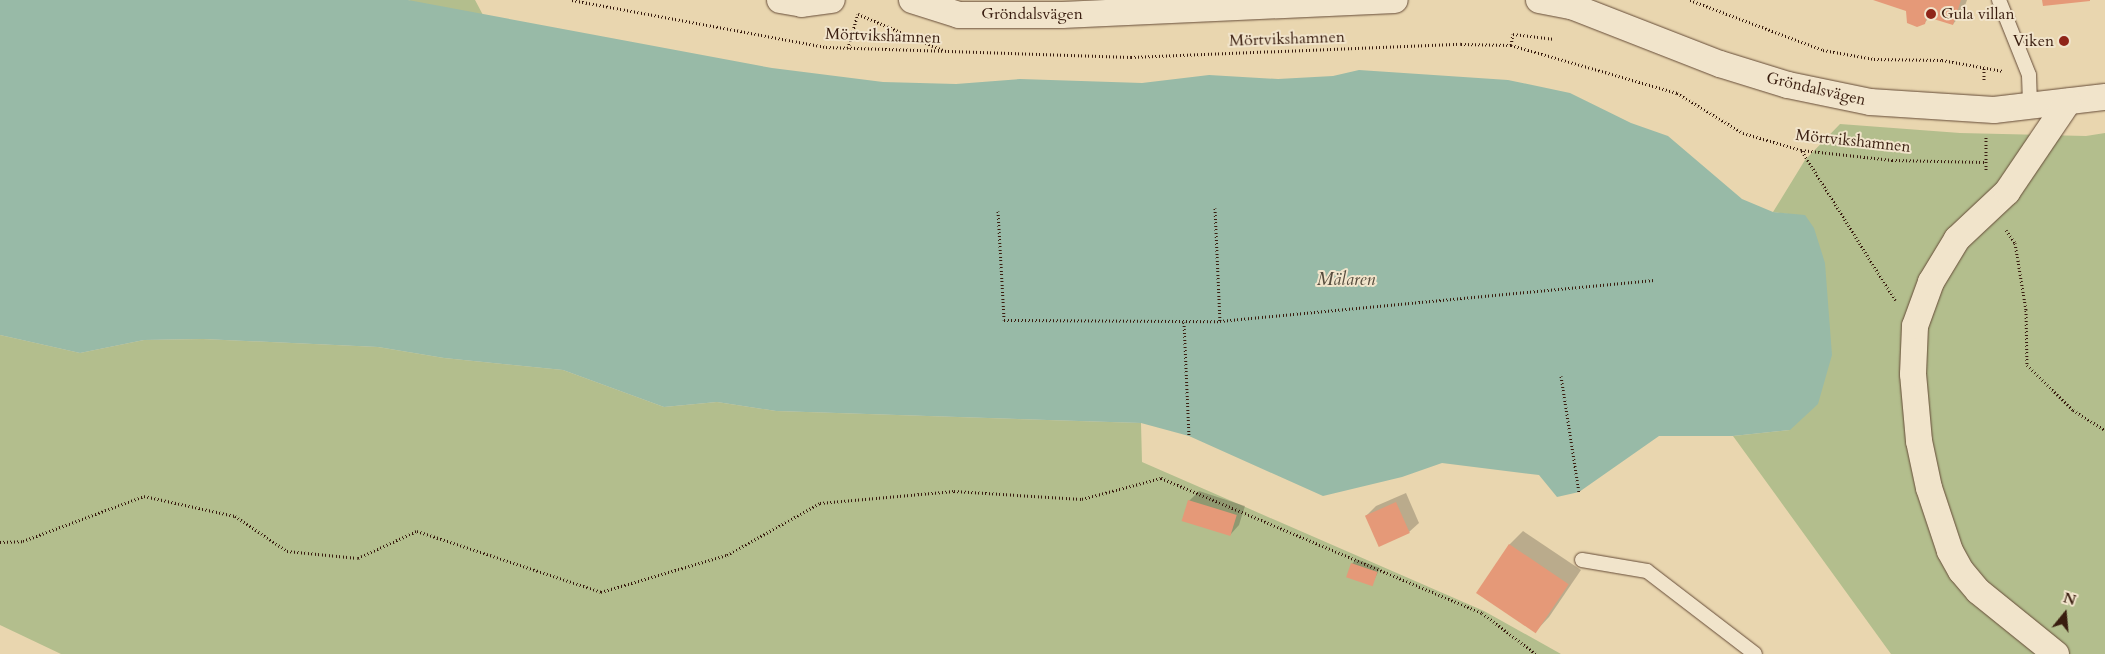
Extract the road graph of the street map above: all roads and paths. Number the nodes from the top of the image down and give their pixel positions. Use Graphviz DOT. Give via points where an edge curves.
graph roads {
  1 [pos="572,0"];
  2 [pos="780,0"];
  3 [pos="832,0"];
  4 [pos="912,0"];
  5 [pos="1395,0"];
  6 [pos="1539,0"];
  7 [pos="1690,0"];
  8 [pos="1999,0"];
  9 [pos="1356,1"];
  10 [pos="1555,39"];
  11 [pos="1510,45"];
  12 [pos="848,48"];
  13 [pos="946,51"];
  14 [pos="2029,75"];
  15 [pos="2105,97"];
  16 [pos="2068,102"];
  17 [pos="2030,106"];
  18 [pos="1801,150"];
  19 [pos="1985,162"];
  20 [pos="1992,206"];
  21 [pos="1215,208"];
  22 [pos="998,211"];
  23 [pos="1654,280"];
  24 [pos="1220,321"];
  25 [pos="1184,322"];
  26 [pos="1915,326"];
  27 [pos="1561,376"];
  28 [pos="2105,430"];
  29 [pos="1189,436"];
  30 [pos="1579,492"];
  31 [pos="0,542"];
  32 [pos="1582,560"];
  33 [pos="1536,654"];
  34 [pos="1755,654"];
  35 [pos="2056,654"];
  1 -- 12 [label="path, Mörtvikshamnen" via="826,47"];
  2 -- 3 [label="street" via="802,4"];
  4 -- 9 [label="street, Gröndalsvägen" via="960,15 1052,15"];
  5 -- 9 [label="street, Gröndalsvägen"];
  6 -- 17 [label="street, Gröndalsvägen" via="1572,6 1720,64 1788,86 1870,102 1923,107 1994,110"];
  7 -- 14 [label="path" via="1823,50 1874,59 1942,60"];
  8 -- 14 [label="lane"];
  10 -- 11 [label="path" via="1513,34"];
  11 -- 13 [label="path, Mörtvikshamnen" via="1461,44 1131,58"];
  11 -- 18 [label="path, Mörtvikshamnen" via="1677,92 1743,133"];
  12 -- 13 [label="path, Mörtvikshamnen"];
  12 -- 13 [label="path" via="858,14"];
  14 -- 17 [label="lane"];
  15 -- 16 [label="street, Gröndalsvägen"];
  16 -- 17 [label="street, Gröndalsvägen"];
  16 -- 20 [label="street" via="2012,185"];
  18 -- 19 [label="path, Mörtvikshamnen" via="1892,160"];
  18 -- 26 [label="path" via="1865,248 1906,321"];
  20 -- 26 [label="street" via="1957,239 1931,282"];
  20 -- 28 [label="path" via="2015,244 2026,310 2027,365 2073,410"];
  21 -- 24 [label="path"];
  22 -- 25 [label="path" via="1004,320"];
  23 -- 24 [label="path"];
  24 -- 25 [label="path"];
  25 -- 29 [label="path"];
  26 -- 35 [label="street" via="1913,398 1919,441 1929,488 1950,551 1978,591"];
  27 -- 30 [label="path"];
  31 -- 33 [label="path" via="23,541 144,496 234,516 287,551 358,558 417,531 600,592 727,555 820,503 954,491 1082,499 1161,478 1482,613"];
  32 -- 34 [label="lane" via="1647,571"];
}
